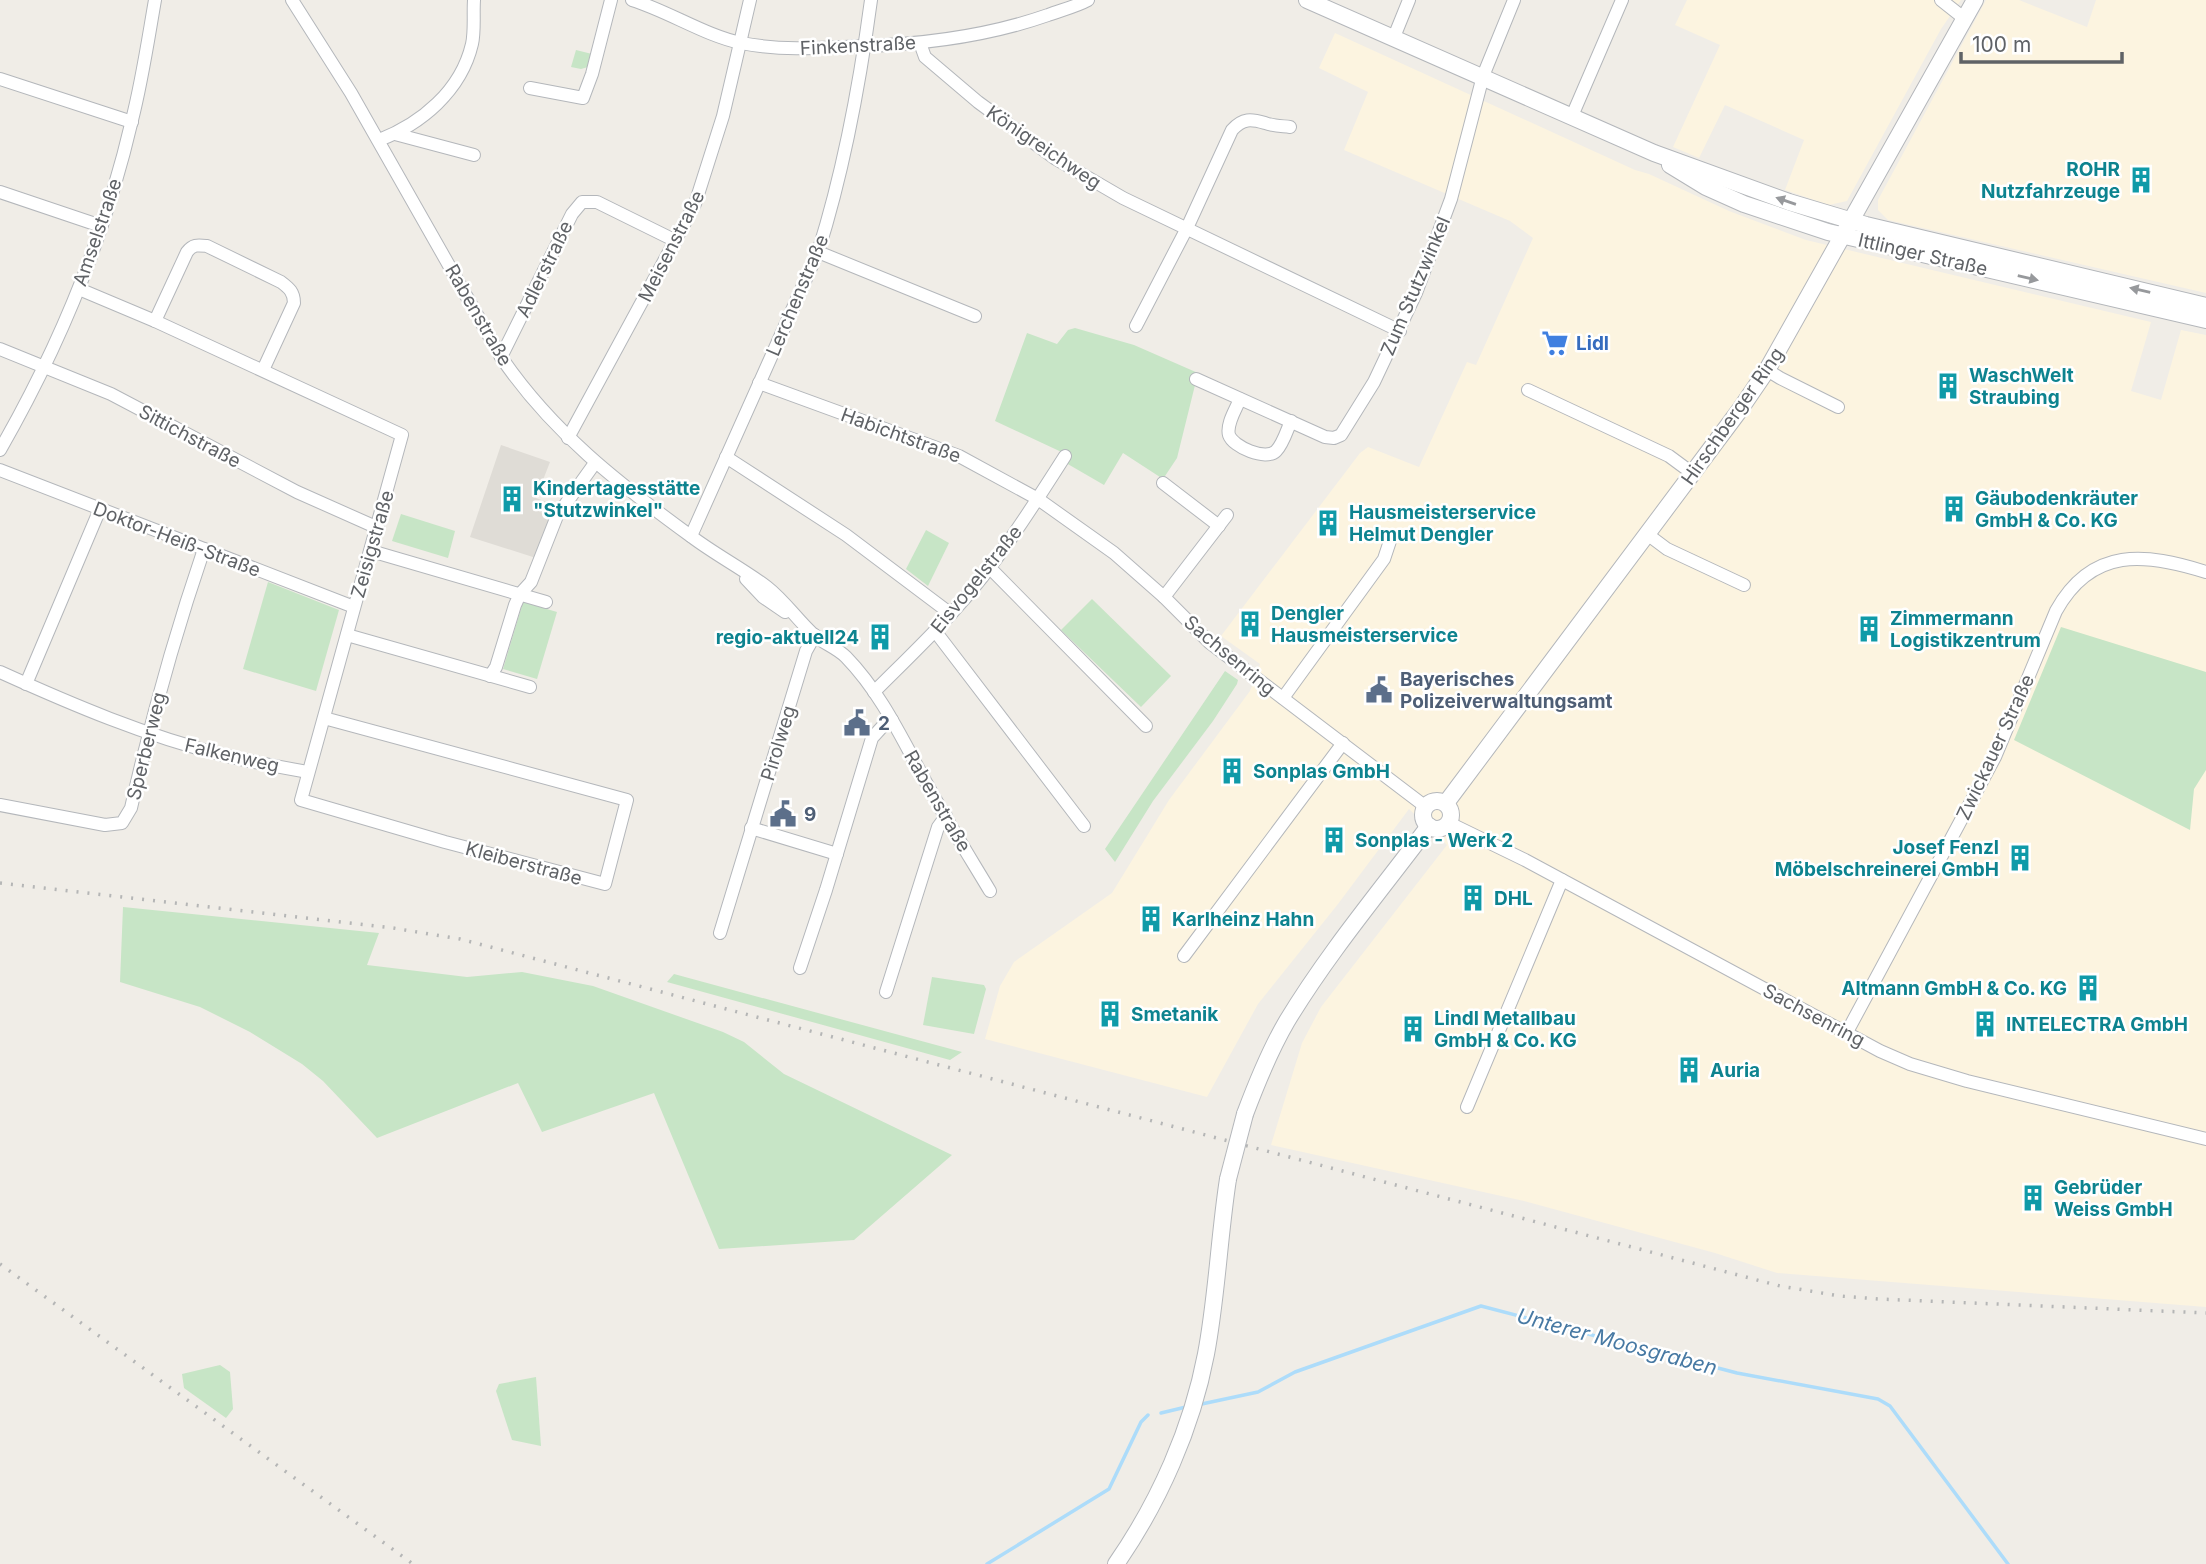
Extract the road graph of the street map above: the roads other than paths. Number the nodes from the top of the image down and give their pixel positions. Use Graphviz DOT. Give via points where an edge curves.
graph roads {
  1 [pos="155,0"];
  2 [pos="292,0"];
  3 [pos="474,0"];
  4 [pos="611,0"];
  5 [pos="632,0"];
  6 [pos="750,0"];
  7 [pos="871,0"];
  8 [pos="1088,0"];
  9 [pos="1307,0"];
  10 [pos="1409,0"];
  11 [pos="1514,0"];
  12 [pos="1622,0"];
  13 [pos="1941,0"];
  14 [pos="1975,0"];
  15 [pos="1965,19"];
  16 [pos="1394,37"];
  17 [pos="740,43"];
  18 [pos="919,43"];
  19 [pos="865,46"];
  20 [pos="1483,76"];
  21 [pos="0,79"];
  22 [pos="530,88"];
  23 [pos="1572,116"];
  24 [pos="132,122"];
  25 [pos="1290,127"];
  26 [pos="395,134"];
  27 [pos="379,140"];
  28 [pos="1654,153"];
  29 [pos="474,155"];
  30 [pos="0,192"];
  31 [pos="1852,220"];
  32 [pos="101,226"];
  33 [pos="1187,228"];
  34 [pos="1842,236"];
  35 [pos="676,241"];
  36 [pos="818,252"];
  37 [pos="79,289"];
  38 [pos="2206,306"];
  39 [pos="975,316"];
  40 [pos="2206,320"];
  41 [pos="155,321"];
  42 [pos="1136,326"];
  43 [pos="1400,331"];
  44 [pos="0,349"];
  45 [pos="501,357"];
  46 [pos="44,367"];
  47 [pos="263,370"];
  48 [pos="1767,370"];
  49 [pos="1196,379"];
  50 [pos="759,383"];
  51 [pos="1528,390"];
  52 [pos="1240,399"];
  53 [pos="1838,407"];
  54 [pos="1291,421"];
  55 [pos="568,438"];
  56 [pos="0,450"];
  57 [pos="1065,456"];
  58 [pos="726,457"];
  59 [pos="595,463"];
  60 [pos="0,470"];
  61 [pos="1692,473"];
  62 [pos="1163,483"];
  63 [pos="1038,499"];
  64 [pos="100,509"];
  65 [pos="377,528"];
  66 [pos="1647,534"];
  67 [pos="691,537"];
  68 [pos="1390,541"];
  69 [pos="204,549"];
  70 [pos="371,551"];
  71 [pos="989,567"];
  72 [pos="2206,572"];
  73 [pos="1744,585"];
  74 [pos="520,594"];
  75 [pos="1164,597"];
  76 [pos="546,602"];
  77 [pos="355,607"];
  78 [pos="951,614"];
  79 [pos="934,631"];
  80 [pos="347,635"];
  81 [pos="815,635"];
  82 [pos="0,672"];
  83 [pos="490,676"];
  84 [pos="26,684"];
  85 [pos="530,687"];
  86 [pos="874,692"];
  87 [pos="1283,698"];
  88 [pos="324,718"];
  89 [pos="892,720"];
  90 [pos="1146,726"];
  91 [pos="148,733"];
  92 [pos="1343,743"];
  93 [pos="309,772"];
  94 [pos="301,800"];
  95 [pos="1446,803"];
  96 [pos="0,805"];
  97 [pos="1426,807"];
  98 [pos="946,816"];
  99 [pos="1449,823"];
  100 [pos="1084,826"];
  101 [pos="1429,826"];
  102 [pos="751,828"];
  103 [pos="837,854"];
  104 [pos="1562,880"];
  105 [pos="990,891"];
  106 [pos="720,933"];
  107 [pos="1184,956"];
  108 [pos="800,968"];
  109 [pos="886,992"];
  110 [pos="1847,1032"];
  111 [pos="1466,1108"];
  112 [pos="2206,1139"];
  113 [pos="1116,1564"];
  1 -- 24 [label="street, Amselstraße"];
  2 -- 27 [label="street, Rabenstraße"];
  3 -- 26 [label="street" via="472,43 459,75 434,107"];
  4 -- 22 [label="street" via="583,98"];
  5 -- 17 [label="street, Finkenstraße"];
  6 -- 17 [label="street, Meisenstraße"];
  7 -- 19 [label="street, Lerchenstraße"];
  8 -- 18 [label="street, Finkenstraße" via="1013,27"];
  9 -- 16 [label="street, Ittlinger Straße"];
  10 -- 16 [label="street"];
  11 -- 20 [label="street, Zum Stutzwinkel"];
  12 -- 23 [label="street"];
  13 -- 15 [label="street"];
  14 -- 15 [label="street, Hirschberger Ring"];
  15 -- 31 [label="street, Hirschberger Ring"];
  16 -- 20 [label="street, Ittlinger Straße"];
  17 -- 19 [label="street, Finkenstraße" via="805,49"];
  17 -- 35 [label="street, Meisenstraße" via="703,182"];
  18 -- 19 [label="street, Finkenstraße"];
  18 -- 33 [label="street, Königreichweg" via="925,57 978,102 1056,159"];
  19 -- 36 [label="street, Lerchenstraße"];
  20 -- 23 [label="street, Ittlinger Straße"];
  20 -- 43 [label="street, Zum Stutzwinkel" via="1451,199"];
  21 -- 24 [label="street"];
  23 -- 28 [label="street, Ittlinger Straße"];
  24 -- 32 [label="street, Amselstraße"];
  25 -- 33 [label="street" via="1247,119 1238,123"];
  26 -- 27 [label="street"];
  26 -- 29 [label="street"];
  27 -- 45 [label="street, Rabenstraße"];
  31 -- 28 [label="street, Ittlinger Straße, one-way"];
  28 -- 34 [label="street, Ittlinger Straße" via="1706,187"];
  30 -- 32 [label="street"];
  31 -- 34 [label="street, Hirschberger Ring"];
  38 -- 31 [label="street, Ittlinger Straße, one-way"];
  32 -- 37 [label="street, Amselstraße"];
  33 -- 42 [label="street"];
  33 -- 43 [label="street, Königreichweg"];
  34 -- 40 [label="street, Ittlinger Straße, one-way"];
  34 -- 48 [label="street, Hirschberger Ring"];
  35 -- 45 [label="street, Adlerstraße" via="597,202 582,202"];
  35 -- 55 [label="street, Meisenstraße"];
  36 -- 39 [label="street"];
  36 -- 50 [label="street, Lerchenstraße"];
  37 -- 41 [label="street, Zeisigstraße"];
  37 -- 46 [label="street, Amselstraße"];
  41 -- 47 [label="street, Zeisigstraße"];
  41 -- 47 [label="street" via="191,246 207,246 281,282 294,296"];
  43 -- 54 [label="street, Zum Stutzwinkel" via="1341,435 1325,437"];
  44 -- 46 [label="street, Sittichstraße"];
  45 -- 55 [label="street, Rabenstraße"];
  46 -- 56 [label="street, Amselstraße"];
  46 -- 65 [label="street, Sittichstraße" via="111,394 297,492"];
  47 -- 65 [label="street, Zeisigstraße" via="402,435"];
  48 -- 53 [label="street"];
  48 -- 61 [label="street, Hirschberger Ring"];
  49 -- 52 [label="street, Zum Stutzwinkel"];
  50 -- 58 [label="street, Lerchenstraße"];
  50 -- 63 [label="street, Habichtstraße" via="959,456"];
  51 -- 61 [label="street" via="1669,456"];
  52 -- 54 [label="street, Zum Stutzwinkel"];
  52 -- 54 [label="street" via="1229,425 1230,437 1261,455 1279,448"];
  55 -- 59 [label="street, Rabenstraße"];
  57 -- 63 [label="street, Eisvogelstraße"];
  58 -- 67 [label="street, Lerchenstraße"];
  58 -- 78 [label="street" via="835,527"];
  59 -- 67 [label="street, Rabenstraße"];
  59 -- 74 [label="street" via="557,516 531,582"];
  60 -- 64 [label="street, Doktor-Heiß-Straße"];
  61 -- 66 [label="street, Hirschberger Ring"];
  62 -- 75 [label="street" via="1223,520"];
  63 -- 71 [label="street, Eisvogelstraße"];
  63 -- 75 [label="street, Sachsenring" via="1114,553"];
  64 -- 69 [label="street, Doktor-Heiß-Straße"];
  64 -- 84 [label="street"];
  65 -- 70 [label="street, Zeisigstraße"];
  66 -- 73 [label="street" via="1667,549"];
  66 -- 95 [label="street, Hirschberger Ring"];
  67 -- 81 [label="street, Rabenstraße" via="769,589"];
  68 -- 87 [label="street" via="1384,559"];
  69 -- 77 [label="street, Doktor-Heiß-Straße"];
  69 -- 91 [label="street, Sperberweg"];
  70 -- 74 [label="street"];
  70 -- 77 [label="street, Zeisigstraße"];
  71 -- 78 [label="street, Eisvogelstraße"];
  71 -- 90 [label="street"];
  72 -- 110 [label="street, Zwickauer Straße" via="2156,558 2124,559 2087,575 2067,593 1995,757"];
  74 -- 76 [label="street"];
  74 -- 83 [label="street"];
  75 -- 87 [label="street, Sachsenring" via="1210,643"];
  77 -- 80 [label="street, Zeisigstraße"];
  78 -- 79 [label="street, Eisvogelstraße"];
  79 -- 86 [label="street, Eisvogelstraße"];
  79 -- 100 [label="street"];
  80 -- 83 [label="street"];
  80 -- 88 [label="street, Zeisigstraße"];
  81 -- 86 [label="street, Rabenstraße" via="839,651"];
  81 -- 102 [label="street, Pirolweg" via="806,651"];
  82 -- 84 [label="street, Falkenweg"];
  83 -- 85 [label="street"];
  84 -- 91 [label="street, Falkenweg"];
  86 -- 89 [label="street, Rabenstraße"];
  87 -- 92 [label="street, Sachsenring"];
  88 -- 93 [label="street, Zeisigstraße"];
  88 -- 94 [label="street, Kleiberstraße" via="627,800 605,884"];
  89 -- 98 [label="street, Rabenstraße"];
  89 -- 103 [label="street" via="872,738"];
  91 -- 93 [label="street, Falkenweg" via="224,756"];
  91 -- 96 [label="street, Sperberweg" via="131,808 122,823 104,825"];
  92 -- 97 [label="street, Sachsenring"];
  92 -- 107 [label="street"];
  93 -- 94 [label="street, Zeisigstraße"];
  95 -- 97 [label="street" via="1434,801"];
  95 -- 99 [label="street" via="1451,812"];
  97 -- 101 [label="street" via="1423,818"];
  98 -- 105 [label="street, Rabenstraße"];
  98 -- 109 [label="street" via="938,827"];
  99 -- 101 [label="street" via="1443,828"];
  99 -- 104 [label="street, Sachsenring"];
  101 -- 113 [label="street, bridge" via="1320,972 1269,1056 1245,1114 1228,1179 1206,1355 1195,1399 1153,1504"];
  102 -- 103 [label="street"];
  102 -- 106 [label="street, Pirolweg"];
  103 -- 108 [label="street"];
  104 -- 110 [label="street, Sachsenring"];
  104 -- 111 [label="street"];
  110 -- 112 [label="street, Sachsenring" via="1910,1064 1953,1077"];
}
